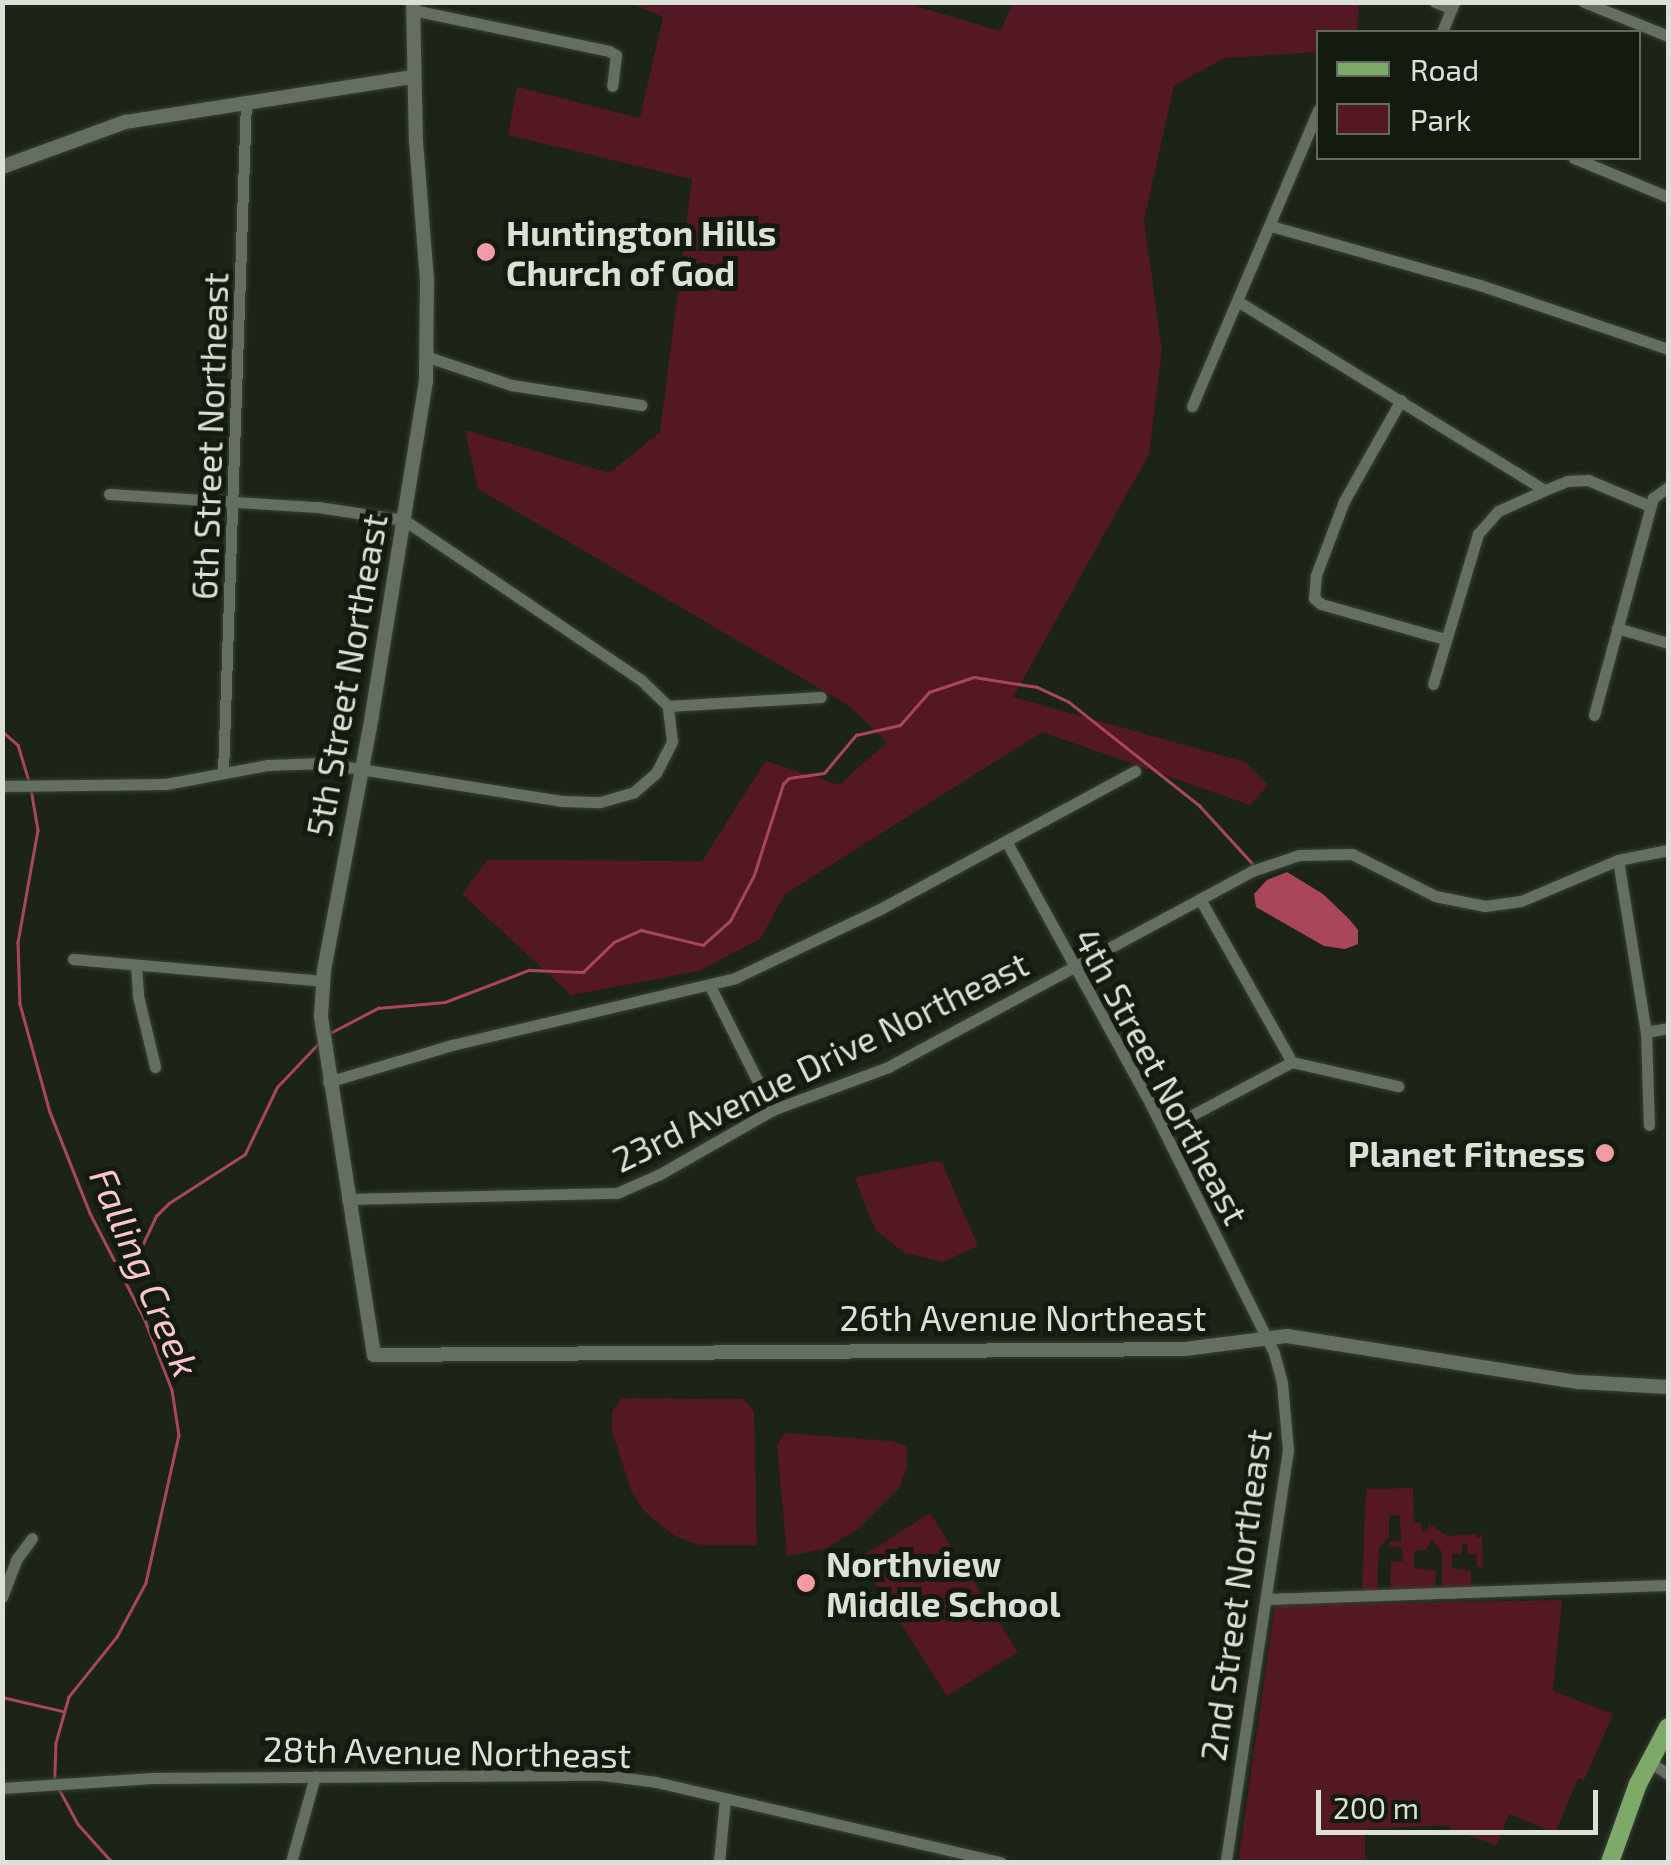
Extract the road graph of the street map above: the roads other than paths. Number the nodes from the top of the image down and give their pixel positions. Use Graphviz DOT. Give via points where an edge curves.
graph roads {
  1 [pos="1436,2"];
  2 [pos="1584,2"];
  3 [pos="413,6"];
  4 [pos="1453,6"];
  5 [pos="1443,30"];
  6 [pos="1668,36"];
  7 [pos="413,77"];
  8 [pos="612,86"];
  9 [pos="246,102"];
  10 [pos="1316,115"];
  11 [pos="1579,160"];
  12 [pos="2,168"];
  13 [pos="1668,197"];
  14 [pos="1270,226"];
  15 [pos="1240,302"];
  16 [pos="1668,350"];
  17 [pos="428,357"];
  18 [pos="1401,400"];
  19 [pos="641,405"];
  20 [pos="1192,406"];
  21 [pos="1668,488"];
  22 [pos="1545,490"];
  23 [pos="109,494"];
  24 [pos="234,501"];
  25 [pos="1650,506"];
  26 [pos="404,520"];
  27 [pos="1617,628"];
  28 [pos="1446,639"];
  29 [pos="1668,643"];
  30 [pos="1433,684"];
  31 [pos="821,698"];
  32 [pos="668,706"];
  33 [pos="1594,715"];
  34 [pos="362,768"];
  35 [pos="1135,772"];
  36 [pos="223,773"];
  37 [pos="2,786"];
  38 [pos="1006,841"];
  39 [pos="1668,850"];
  40 [pos="1618,860"];
  41 [pos="1200,899"];
  42 [pos="73,959"];
  43 [pos="136,965"];
  44 [pos="1074,966"];
  45 [pos="323,981"];
  46 [pos="710,986"];
  47 [pos="1668,1028"];
  48 [pos="1646,1032"];
  49 [pos="1292,1062"];
  50 [pos="156,1067"];
  51 [pos="328,1082"];
  52 [pos="1398,1086"];
  53 [pos="772,1110"];
  54 [pos="1649,1125"];
  55 [pos="1164,1130"];
  56 [pos="347,1199"];
  57 [pos="1264,1338"];
  58 [pos="374,1354"];
  59 [pos="1668,1387"];
  60 [pos="32,1538"];
  61 [pos="1668,1585"];
  62 [pos="2,1598"];
  63 [pos="1266,1598"];
  64 [pos="1668,1727"];
  65 [pos="1648,1761"];
  66 [pos="1668,1774"];
  67 [pos="315,1776"];
  68 [pos="2,1788"];
  69 [pos="726,1799"];
  70 [pos="291,1862"];
  71 [pos="720,1862"];
  72 [pos="1001,1862"];
  73 [pos="1226,1862"];
  74 [pos="1610,1862"];
  1 -- 4 [label="street"];
  2 -- 6 [label="street"];
  3 -- 7 [label="street, 5th Street Northeast"];
  3 -- 8 [label="street" via="609,52 616,55"];
  4 -- 5 [label="street"];
  7 -- 9 [label="street"];
  7 -- 17 [label="street, 5th Street Northeast"];
  9 -- 12 [label="street" via="125,122"];
  9 -- 24 [label="street, 6th Street Northeast"];
  10 -- 14 [label="street"];
  11 -- 13 [label="street"];
  14 -- 15 [label="street"];
  14 -- 16 [label="street" via="1480,286"];
  15 -- 18 [label="street"];
  15 -- 20 [label="street"];
  17 -- 19 [label="street" via="511,385"];
  17 -- 26 [label="street, 5th Street Northeast"];
  18 -- 22 [label="street"];
  18 -- 28 [label="street" via="1344,502 1314,598"];
  21 -- 25 [label="street"];
  22 -- 25 [label="street" via="1588,480"];
  22 -- 28 [label="street" via="1498,511 1482,526"];
  23 -- 24 [label="street"];
  24 -- 26 [label="street"];
  24 -- 36 [label="street, 6th Street Northeast"];
  25 -- 27 [label="street"];
  26 -- 32 [label="street" via="640,679"];
  26 -- 34 [label="street, 5th Street Northeast"];
  27 -- 29 [label="street"];
  27 -- 33 [label="street"];
  28 -- 30 [label="street"];
  31 -- 32 [label="street"];
  32 -- 34 [label="street" via="670,750 645,785 624,797 563,802"];
  34 -- 36 [label="street" via="298,763"];
  34 -- 45 [label="street, 5th Street Northeast"];
  35 -- 38 [label="street"];
  36 -- 37 [label="street" via="150,785"];
  38 -- 44 [label="street, 4th Street Northeast"];
  38 -- 46 [label="street" via="800,950"];
  39 -- 40 [label="street, 23rd Avenue Drive Northeast"];
  40 -- 41 [label="street, 23rd Avenue Drive Northeast" via="1538,896 1485,906 1435,896 1352,854 1323,851 1273,862"];
  40 -- 48 [label="street"];
  41 -- 44 [label="street, 23rd Avenue Drive Northeast"];
  41 -- 49 [label="street"];
  42 -- 43 [label="street"];
  43 -- 45 [label="street"];
  43 -- 50 [label="street"];
  44 -- 53 [label="street, 23rd Avenue Drive Northeast" via="888,1067"];
  44 -- 55 [label="street, 4th Street Northeast"];
  45 -- 51 [label="street, 5th Street Northeast"];
  46 -- 51 [label="street" via="452,1045"];
  46 -- 53 [label="street"];
  47 -- 48 [label="street"];
  48 -- 54 [label="street"];
  49 -- 52 [label="street"];
  49 -- 55 [label="street"];
  51 -- 56 [label="street, 5th Street Northeast"];
  53 -- 56 [label="street, 23rd Avenue Drive Northeast" via="617,1193"];
  55 -- 57 [label="street, 4th Street Northeast"];
  56 -- 58 [label="street, 5th Street Northeast"];
  57 -- 58 [label="street, 26th Avenue Northeast" via="1185,1349"];
  57 -- 59 [label="street, 26th Avenue Northeast" via="1322,1339 1578,1382"];
  57 -- 63 [label="street, 2nd Street Northeast" via="1282,1383 1288,1450"];
  60 -- 62 [label="street"];
  61 -- 63 [label="street"];
  63 -- 73 [label="street, 2nd Street Northeast"];
  64 -- 65 [label="main road"];
  65 -- 66 [label="street"];
  65 -- 74 [label="main road"];
  67 -- 68 [label="street, 28th Avenue Northeast"];
  67 -- 69 [label="street, 28th Avenue Northeast" via="602,1775"];
  67 -- 70 [label="street"];
  69 -- 71 [label="street"];
  69 -- 72 [label="street, 28th Avenue Northeast"];
}
